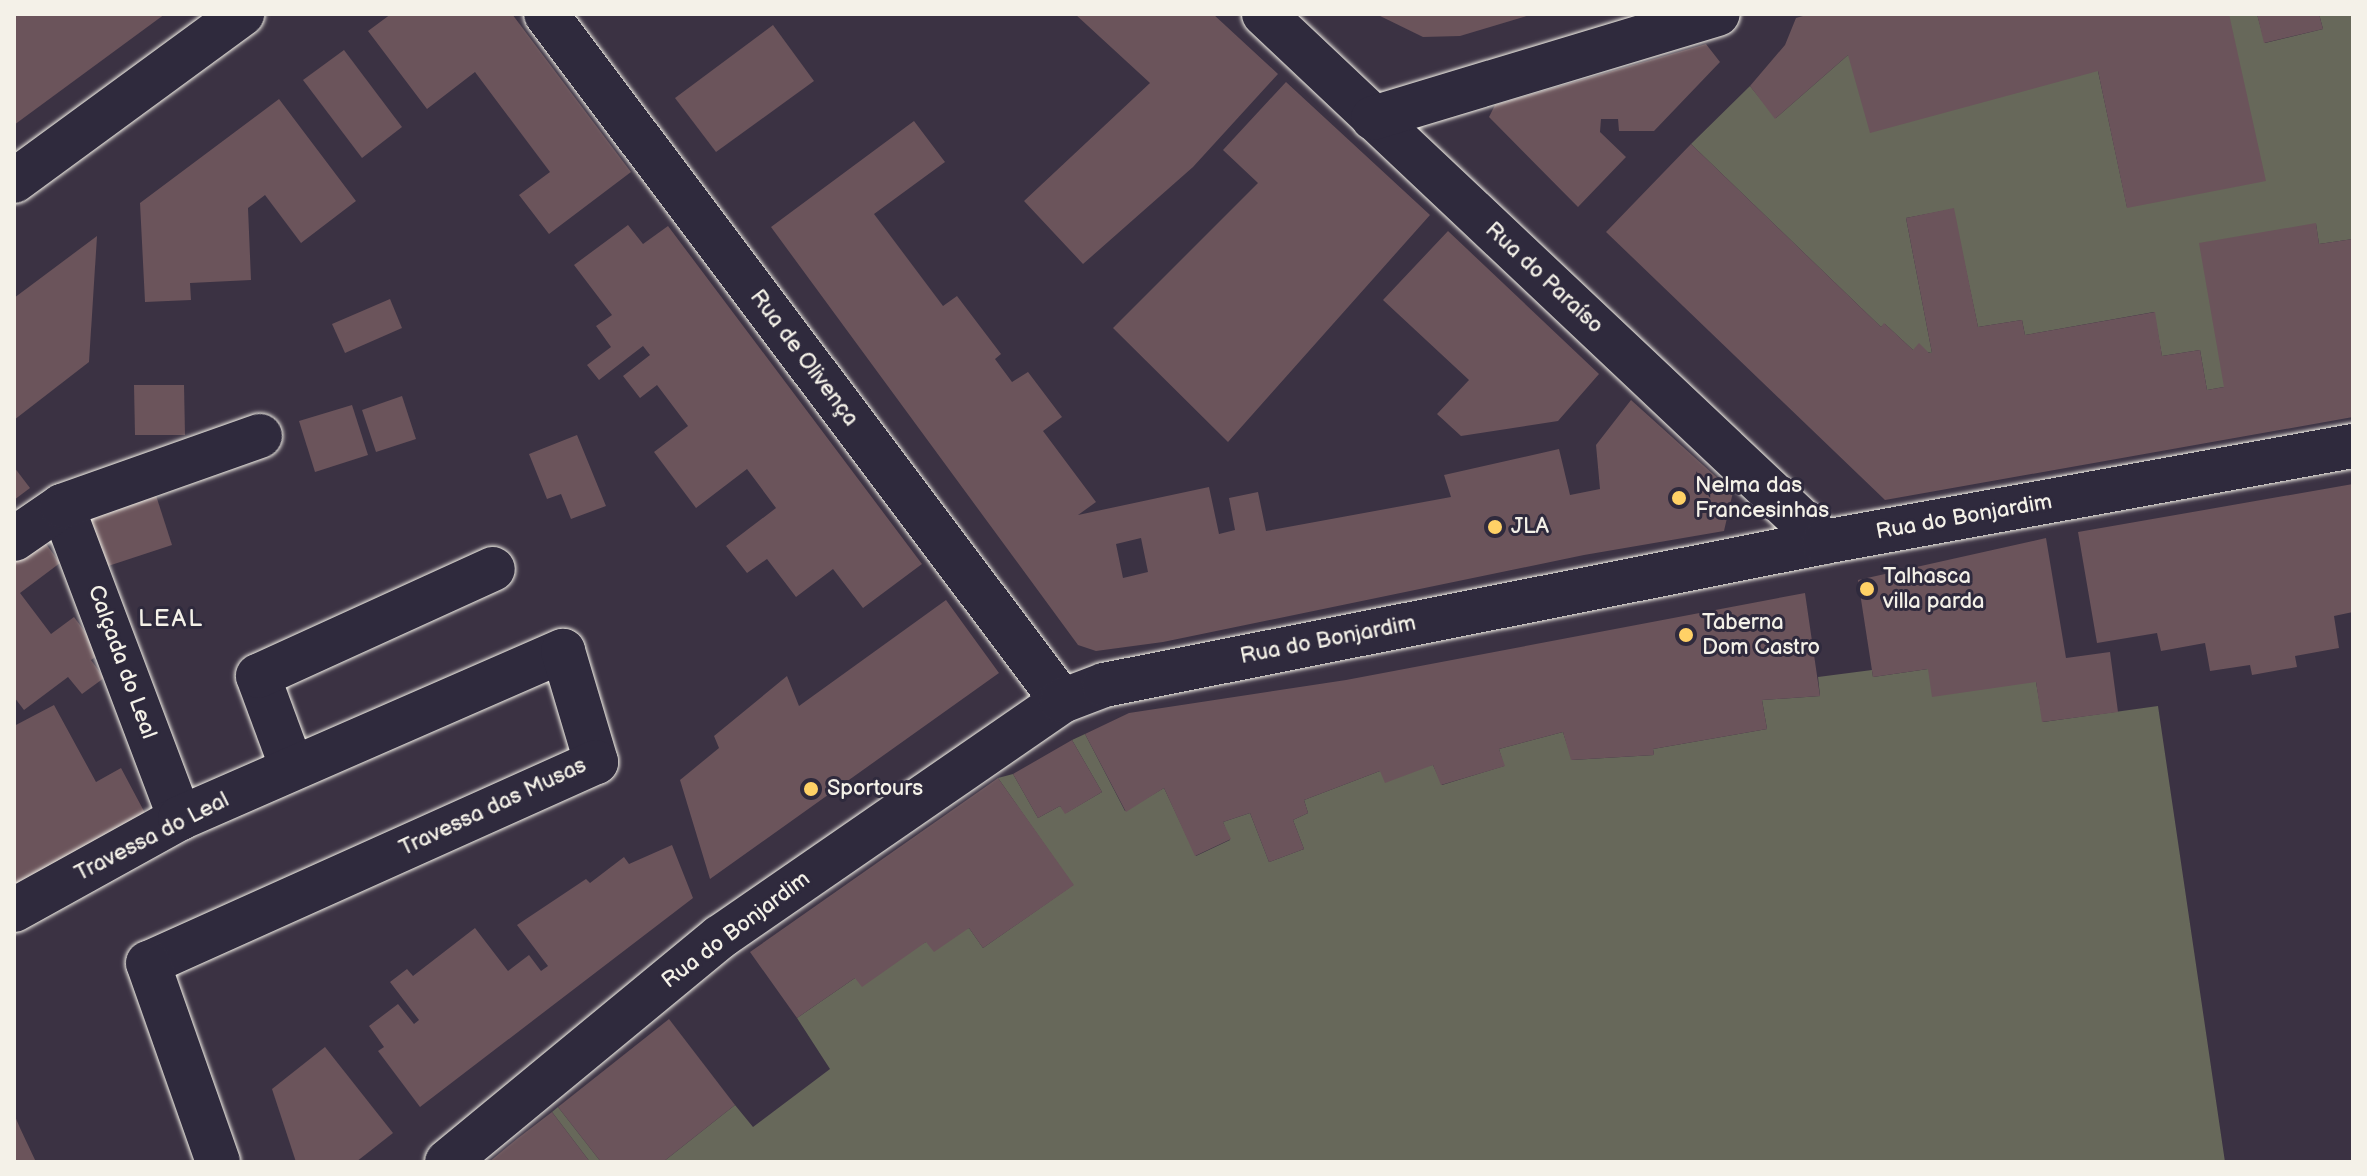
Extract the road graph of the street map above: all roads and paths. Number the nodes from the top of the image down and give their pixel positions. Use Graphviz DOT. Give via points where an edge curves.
graph roads {
  1 [pos="242,14"];
  2 [pos="546,14"];
  3 [pos="1264,14"];
  4 [pos="1718,14"];
  5 [pos="1373,118"];
  6 [pos="14,181"];
  7 [pos="260,436"];
  8 [pos="2353,446"];
  9 [pos="62,506"];
  10 [pos="14,539"];
  11 [pos="1824,542"];
  12 [pos="493,569"];
  13 [pos="1062,701"];
  14 [pos="292,768"];
  15 [pos="180,818"];
  16 [pos="14,910"];
  17 [pos="218,1162"];
  18 [pos="447,1162"];
  1 -- 6 [label="street"];
  2 -- 13 [label="street, Rua de Olivença"];
  3 -- 5 [label="street, Rua do Paraíso"];
  4 -- 5 [label="street"];
  5 -- 11 [label="street, Rua do Paraíso"];
  7 -- 9 [label="street"];
  8 -- 11 [label="street, Rua do Bonjardim"];
  9 -- 10 [label="street"];
  9 -- 15 [label="street, Calçada do Leal"];
  11 -- 13 [label="street, Rua do Bonjardim" via="1104,685"];
  12 -- 14 [label="street" via="258,676"];
  13 -- 18 [label="street, Rua do Bonjardim" via="720,937"];
  14 -- 15 [label="street, Travessa do Leal"];
  14 -- 17 [label="street, Travessa das Musas" via="563,651 596,762 148,963"];
  15 -- 16 [label="street, Travessa do Leal"];
}
